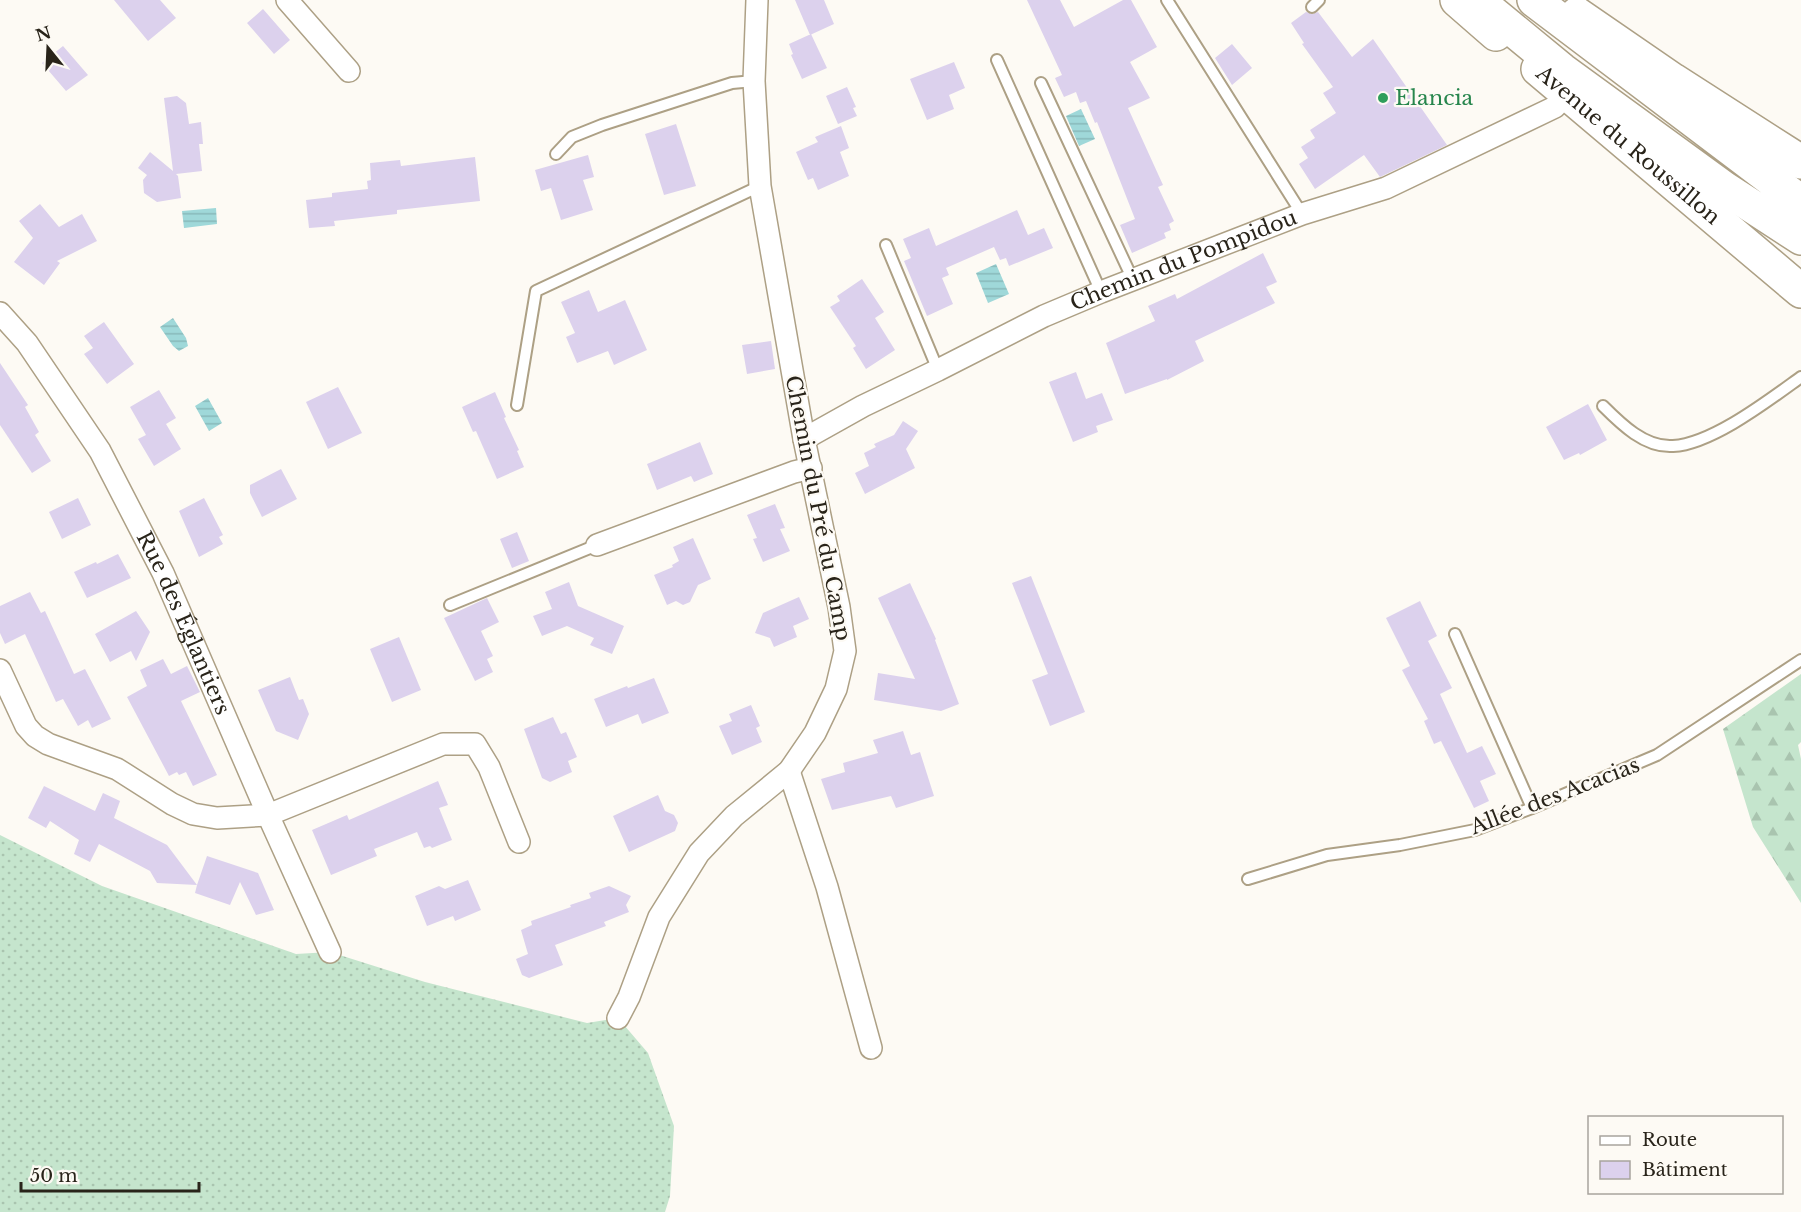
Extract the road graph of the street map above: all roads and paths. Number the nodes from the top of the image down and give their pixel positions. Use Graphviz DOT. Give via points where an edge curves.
graph roads {
  1 [pos="287,0"];
  2 [pos="758,0"];
  3 [pos="1167,0"];
  4 [pos="1457,0"];
  5 [pos="1478,0"];
  6 [pos="1534,0"];
  7 [pos="1557,0"];
  8 [pos="997,60"];
  9 [pos="350,71"];
  10 [pos="753,81"];
  11 [pos="1041,83"];
  12 [pos="1567,93"];
  13 [pos="556,154"];
  14 [pos="1801,162"];
  15 [pos="760,186"];
  16 [pos="1801,202"];
  17 [pos="1302,214"];
  18 [pos="1801,238"];
  19 [pos="886,245"];
  20 [pos="1133,280"];
  21 [pos="1801,291"];
  22 [pos="1101,292"];
  23 [pos="3,321"];
  24 [pos="939,370"];
  25 [pos="1801,376"];
  26 [pos="517,405"];
  27 [pos="1603,406"];
  28 [pos="804,440"];
  29 [pos="811,468"];
  30 [pos="597,545"];
  31 [pos="450,605"];
  32 [pos="1455,634"];
  33 [pos="1801,660"];
  34 [pos="0,670"];
  35 [pos="7,703"];
  36 [pos="789,771"];
  37 [pos="1532,808"];
  38 [pos="268,815"];
  39 [pos="519,842"];
  40 [pos="1248,879"];
  41 [pos="330,952"];
  42 [pos="618,1018"];
  43 [pos="871,1048"];
  1 -- 9 [label="street"];
  2 -- 10 [label="street, Chemin du Pré du Camp"];
  3 -- 17 [label="lane"];
  4 -- 12 [label="main road, Avenue du Roussillon"];
  5 -- 18 [label="main road" via="1572,77 1724,188"];
  6 -- 16 [label="main road"];
  7 -- 14 [label="main road" via="1673,81"];
  8 -- 22 [label="lane"];
  10 -- 13 [label="lane" via="732,83 602,125 572,137"];
  10 -- 15 [label="street, Chemin du Pré du Camp"];
  11 -- 20 [label="lane"];
  12 -- 17 [label="street, Chemin du Pompidou" via="1555,107 1386,188"];
  12 -- 21 [label="main road, Avenue du Roussillon"];
  15 -- 26 [label="lane" via="536,291"];
  15 -- 28 [label="street, Chemin du Pré du Camp"];
  17 -- 20 [label="street, Chemin du Pompidou"];
  19 -- 24 [label="lane"];
  20 -- 22 [label="street, Chemin du Pompidou"];
  22 -- 24 [label="street, Chemin du Pompidou" via="1044,316"];
  23 -- 38 [label="street, Rue des Églantiers" via="27,343 100,451 163,573"];
  24 -- 28 [label="street, Chemin du Pompidou" via="863,406"];
  25 -- 27 [label="lane" via="1749,414 1698,441 1672,447 1646,440 1624,427"];
  28 -- 29 [label="street, Chemin du Pré du Camp"];
  29 -- 30 [label="street"];
  29 -- 36 [label="street, Chemin du Pré du Camp" via="845,651 836,689 815,733"];
  30 -- 31 [label="lane"];
  32 -- 37 [label="lane"];
  33 -- 37 [label="lane, Allée des Acacias" via="1658,755"];
  34 -- 35 [label="street"];
  35 -- 38 [label="street" via="35,736 48,744 117,768 193,814 217,818"];
  36 -- 42 [label="street, Chemin du Pré du Camp" via="734,816 699,853 659,917"];
  36 -- 43 [label="street" via="827,887"];
  37 -- 40 [label="lane, Allée des Acacias" via="1475,830 1327,855"];
  38 -- 39 [label="street" via="443,744 474,744 489,767"];
  38 -- 41 [label="street, Rue des Églantiers"];
}
